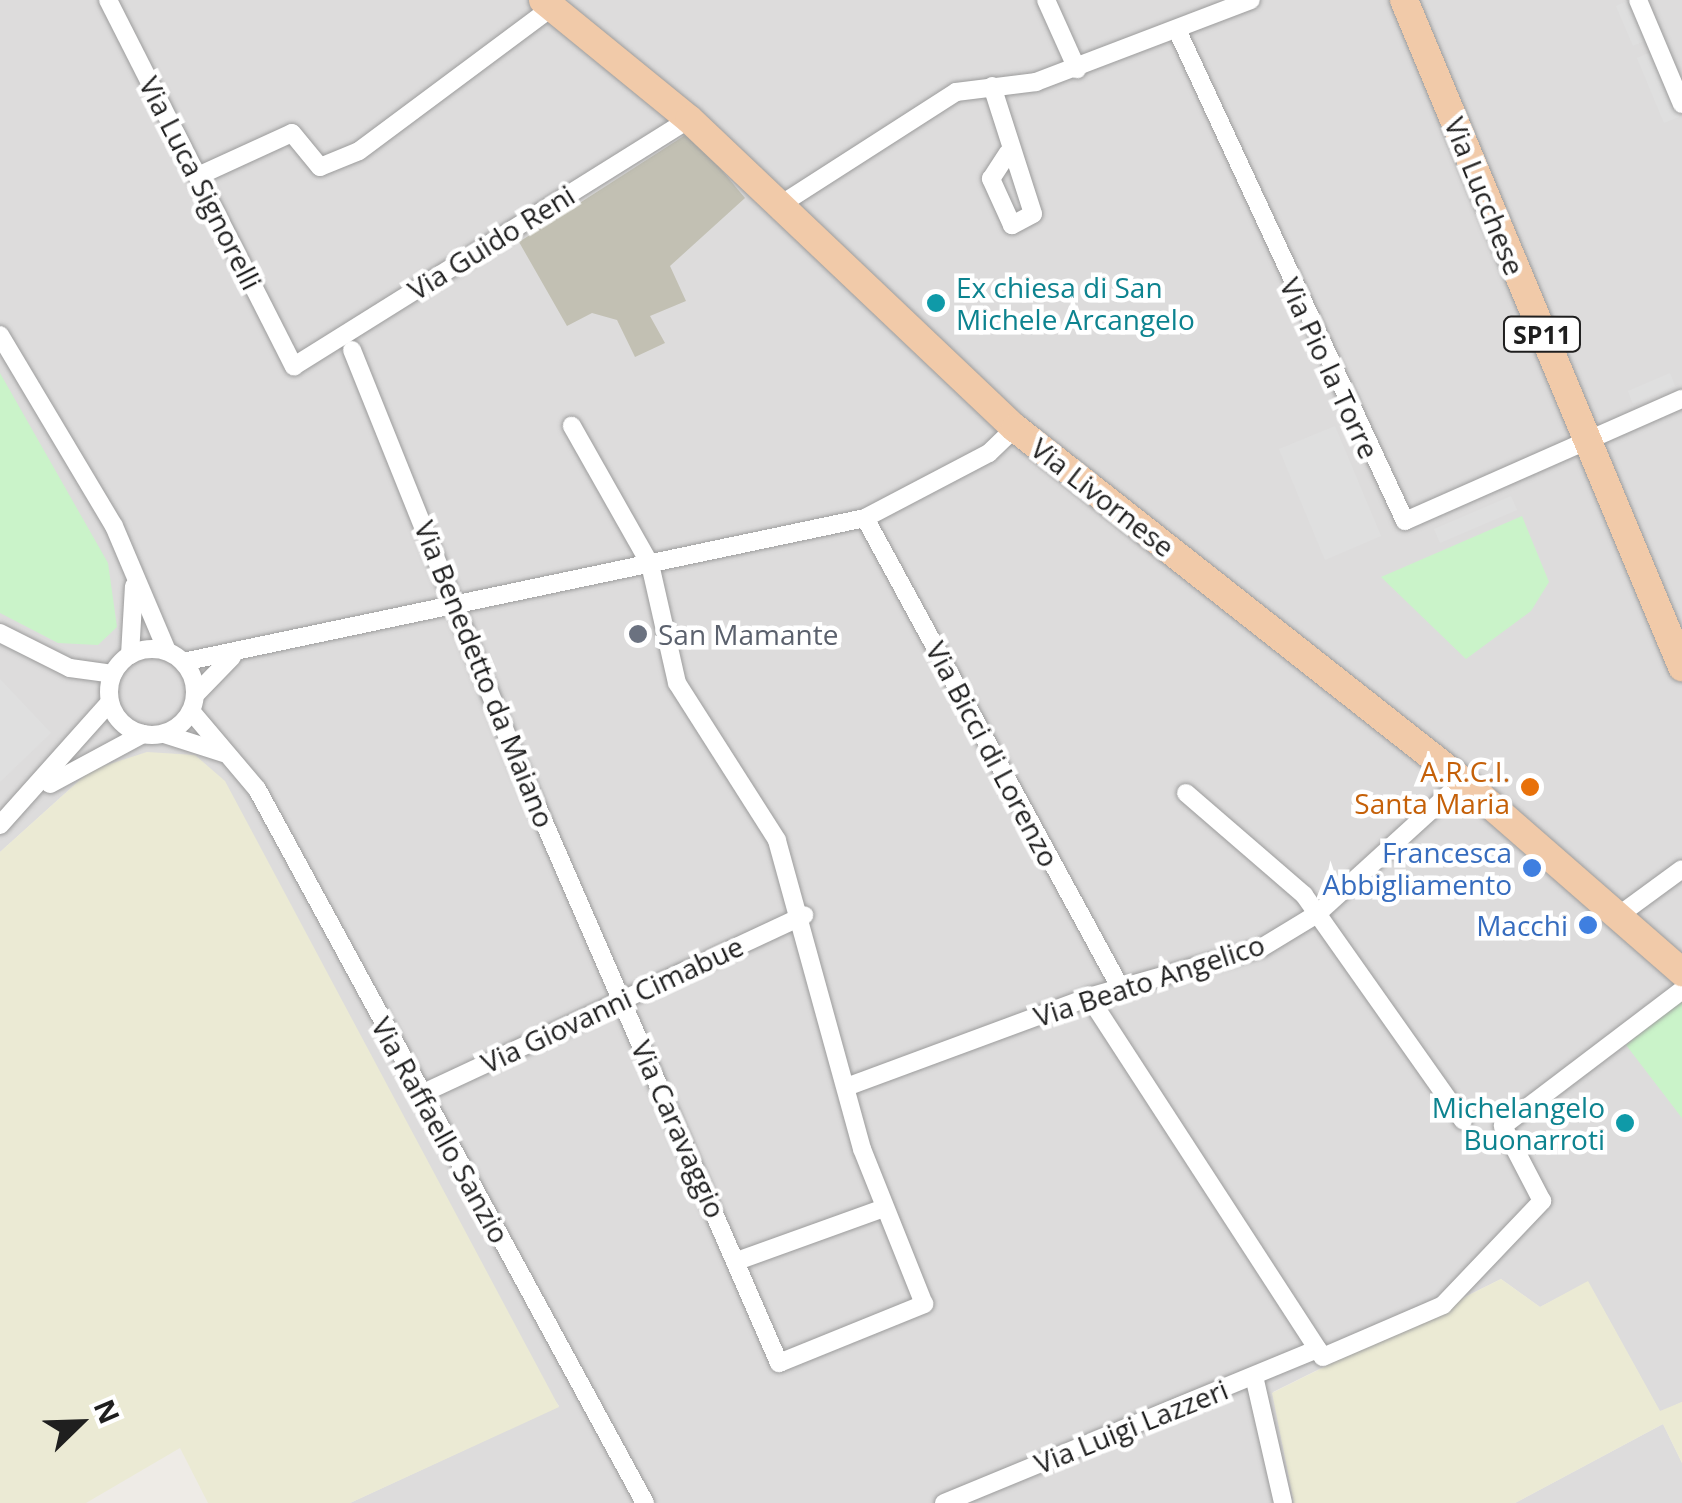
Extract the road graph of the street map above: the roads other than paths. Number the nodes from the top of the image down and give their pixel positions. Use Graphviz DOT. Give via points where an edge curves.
graph roads {
  1 [pos="108,0"];
  2 [pos="1046,0"];
  3 [pos="1250,0"];
  4 [pos="1404,0"];
  5 [pos="1638,0"];
  6 [pos="547,4"];
  7 [pos="1178,32"];
  8 [pos="1078,69"];
  9 [pos="992,86"];
  10 [pos="1682,104"];
  11 [pos="689,119"];
  12 [pos="1008,153"];
  13 [pos="198,176"];
  14 [pos="780,205"];
  15 [pos="0,335"];
  16 [pos="352,350"];
  17 [pos="294,366"];
  18 [pos="1682,399"];
  19 [pos="572,426"];
  20 [pos="1015,428"];
  21 [pos="1586,444"];
  22 [pos="866,518"];
  23 [pos="650,564"];
  24 [pos="134,575"];
  25 [pos="456,600"];
  26 [pos="0,634"];
  27 [pos="130,655"];
  28 [pos="175,657"];
  29 [pos="232,657"];
  30 [pos="1682,667"];
  31 [pos="112,674"];
  32 [pos="110,702"];
  33 [pos="193,703"];
  34 [pos="143,734"];
  35 [pos="163,734"];
  36 [pos="236,759"];
  37 [pos="1463,782"];
  38 [pos="37,791"];
  39 [pos="1186,793"];
  40 [pos="0,825"];
  41 [pos="1682,869"];
  42 [pos="1318,914"];
  43 [pos="804,915"];
  44 [pos="1618,916"];
  45 [pos="1682,972"];
  46 [pos="1120,990"];
  47 [pos="1682,990"];
  48 [pos="622,997"];
  49 [pos="1089,997"];
  50 [pos="849,1086"];
  51 [pos="421,1094"];
  52 [pos="1464,1120"];
  53 [pos="884,1208"];
  54 [pos="737,1261"];
  55 [pos="1320,1353"];
  56 [pos="1254,1376"];
  57 [pos="645,1503"];
  58 [pos="944,1503"];
  59 [pos="1282,1503"];
  1 -- 13 [label="street, Via Luca Signorelli"];
  2 -- 8 [label="street"];
  3 -- 7 [label="street"];
  4 -- 21 [label="main road, Via Lucchese / SP11"];
  5 -- 10 [label="street"];
  6 -- 11 [label="main road, Via Livornese"];
  6 -- 13 [label="street" via="359,151 320,167 292,133"];
  7 -- 8 [label="street"];
  7 -- 21 [label="street, Via Pio la Torre" via="1405,521"];
  8 -- 9 [label="street"];
  9 -- 12 [label="street"];
  9 -- 14 [label="street" via="900,121"];
  11 -- 14 [label="main road, Via Livornese"];
  11 -- 17 [label="street, Via Guido Reni"];
  13 -- 17 [label="street, Via Luca Signorelli"];
  14 -- 20 [label="main road, Via Livornese"];
  15 -- 24 [label="street"];
  16 -- 25 [label="street, Via Benedetto da Maiano"];
  18 -- 21 [label="street, Via Pio la Torre"];
  19 -- 23 [label="street"];
  20 -- 22 [label="street" via="989,453"];
  20 -- 37 [label="main road, Via Livornese"];
  21 -- 30 [label="main road, Via Lucchese / SP11"];
  22 -- 23 [label="street"];
  22 -- 46 [label="street, Via Bicci di Lorenzo"];
  23 -- 25 [label="street"];
  23 -- 43 [label="street" via="677,683 777,840"];
  24 -- 27 [label="street"];
  24 -- 28 [label="street"];
  25 -- 29 [label="street"];
  25 -- 48 [label="street, Via Benedetto da Maiano"];
  26 -- 31 [label="street" via="70,668"];
  27 -- 28 [label="street"];
  27 -- 31 [label="street"];
  28 -- 29 [label="street"];
  28 -- 33 [label="street"];
  29 -- 33 [label="street"];
  31 -- 32 [label="street"];
  32 -- 34 [label="street"];
  32 -- 38 [label="street"];
  33 -- 35 [label="street"];
  33 -- 36 [label="street, Via Raffaello Sanzio"];
  34 -- 35 [label="street"];
  34 -- 38 [label="street"];
  35 -- 36 [label="street"];
  36 -- 51 [label="street, Via Raffaello Sanzio"];
  37 -- 42 [label="street, Via Beato Angelico"];
  37 -- 44 [label="main road, Via Livornese"];
  38 -- 40 [label="street"];
  39 -- 42 [label="street"];
  41 -- 44 [label="street"];
  42 -- 46 [label="street, Via Beato Angelico" via="1261,948"];
  42 -- 52 [label="street"];
  43 -- 48 [label="street, Via Giovanni Cimabue"];
  43 -- 50 [label="street"];
  44 -- 45 [label="main road, Via Livornese"];
  46 -- 49 [label="street, Via Beato Angelico"];
  47 -- 55 [label="street, Via Luigi Lazzeri" via="1503,1126 1542,1200 1443,1305"];
  48 -- 51 [label="street, Via Giovanni Cimabue"];
  48 -- 54 [label="street, Via Caravaggio"];
  49 -- 50 [label="street, Via Beato Angelico"];
  49 -- 55 [label="street"];
  50 -- 53 [label="street"];
  51 -- 57 [label="street, Via Raffaello Sanzio"];
  53 -- 54 [label="street"];
  53 -- 54 [label="street, Via Caravaggio" via="924,1304 780,1363"];
  55 -- 56 [label="street, Via Luigi Lazzeri"];
  56 -- 58 [label="street, Via Luigi Lazzeri"];
  56 -- 59 [label="street"];
}
